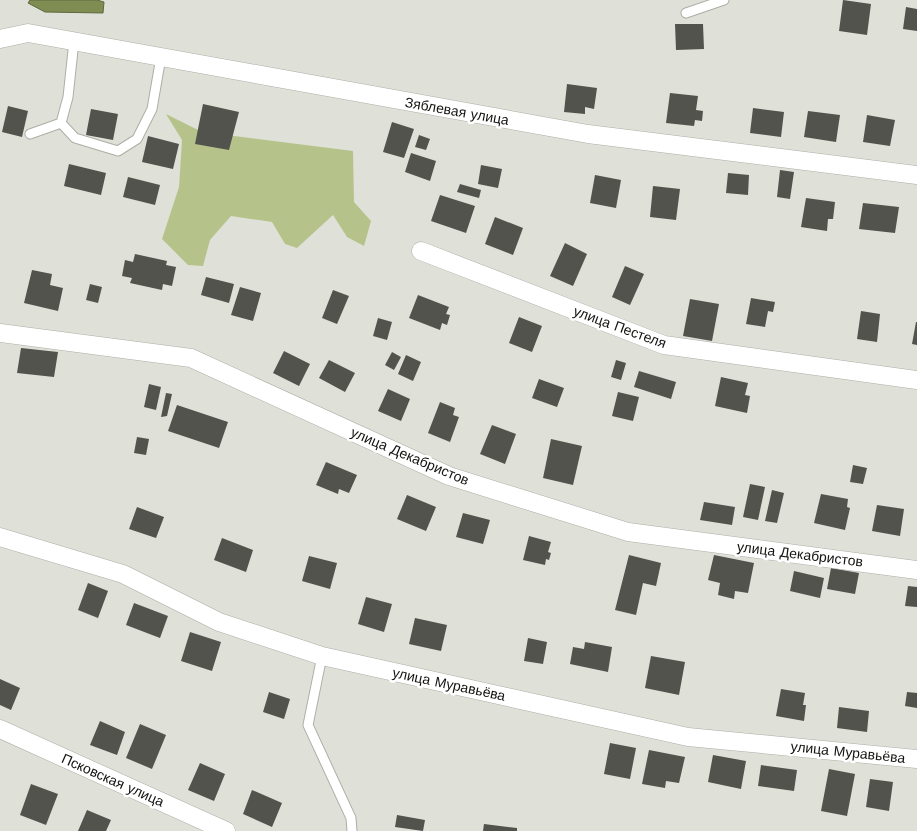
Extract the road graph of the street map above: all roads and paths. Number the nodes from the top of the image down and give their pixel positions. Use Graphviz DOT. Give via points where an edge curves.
graph roads {
  1 [pos="724,0"];
  2 [pos="686,13"];
  3 [pos="0,39"];
  4 [pos="74,41"];
  5 [pos="161,57"];
  6 [pos="60,123"];
  7 [pos="30,134"];
  8 [pos="917,175"];
  9 [pos="421,251"];
  10 [pos="0,333"];
  11 [pos="917,380"];
  12 [pos="0,537"];
  13 [pos="917,570"];
  14 [pos="322,656"];
  15 [pos="0,729"];
  16 [pos="917,759"];
  17 [pos="226,831"];
  18 [pos="352,831"];
  1 -- 2 [label="lane"];
  3 -- 4 [label="street, Зяблевая улица" via="28,33"];
  4 -- 5 [label="street, Зяблевая улица"];
  4 -- 6 [label="lane" via="68,97"];
  5 -- 6 [label="lane" via="152,109 137,139 118,151 75,138"];
  5 -- 8 [label="street, Зяблевая улица" via="588,134"];
  6 -- 7 [label="lane"];
  9 -- 11 [label="street, улица Пестеля" via="664,345"];
  10 -- 13 [label="street, улица Декабристов" via="191,358 449,476 628,532"];
  12 -- 14 [label="street, улица Муравьёва" via="123,574 219,622"];
  14 -- 16 [label="street, улица Муравьёва" via="688,737"];
  14 -- 18 [label="lane" via="308,725 351,818"];
  15 -- 17 [label="street, Псковская улица"];
}
